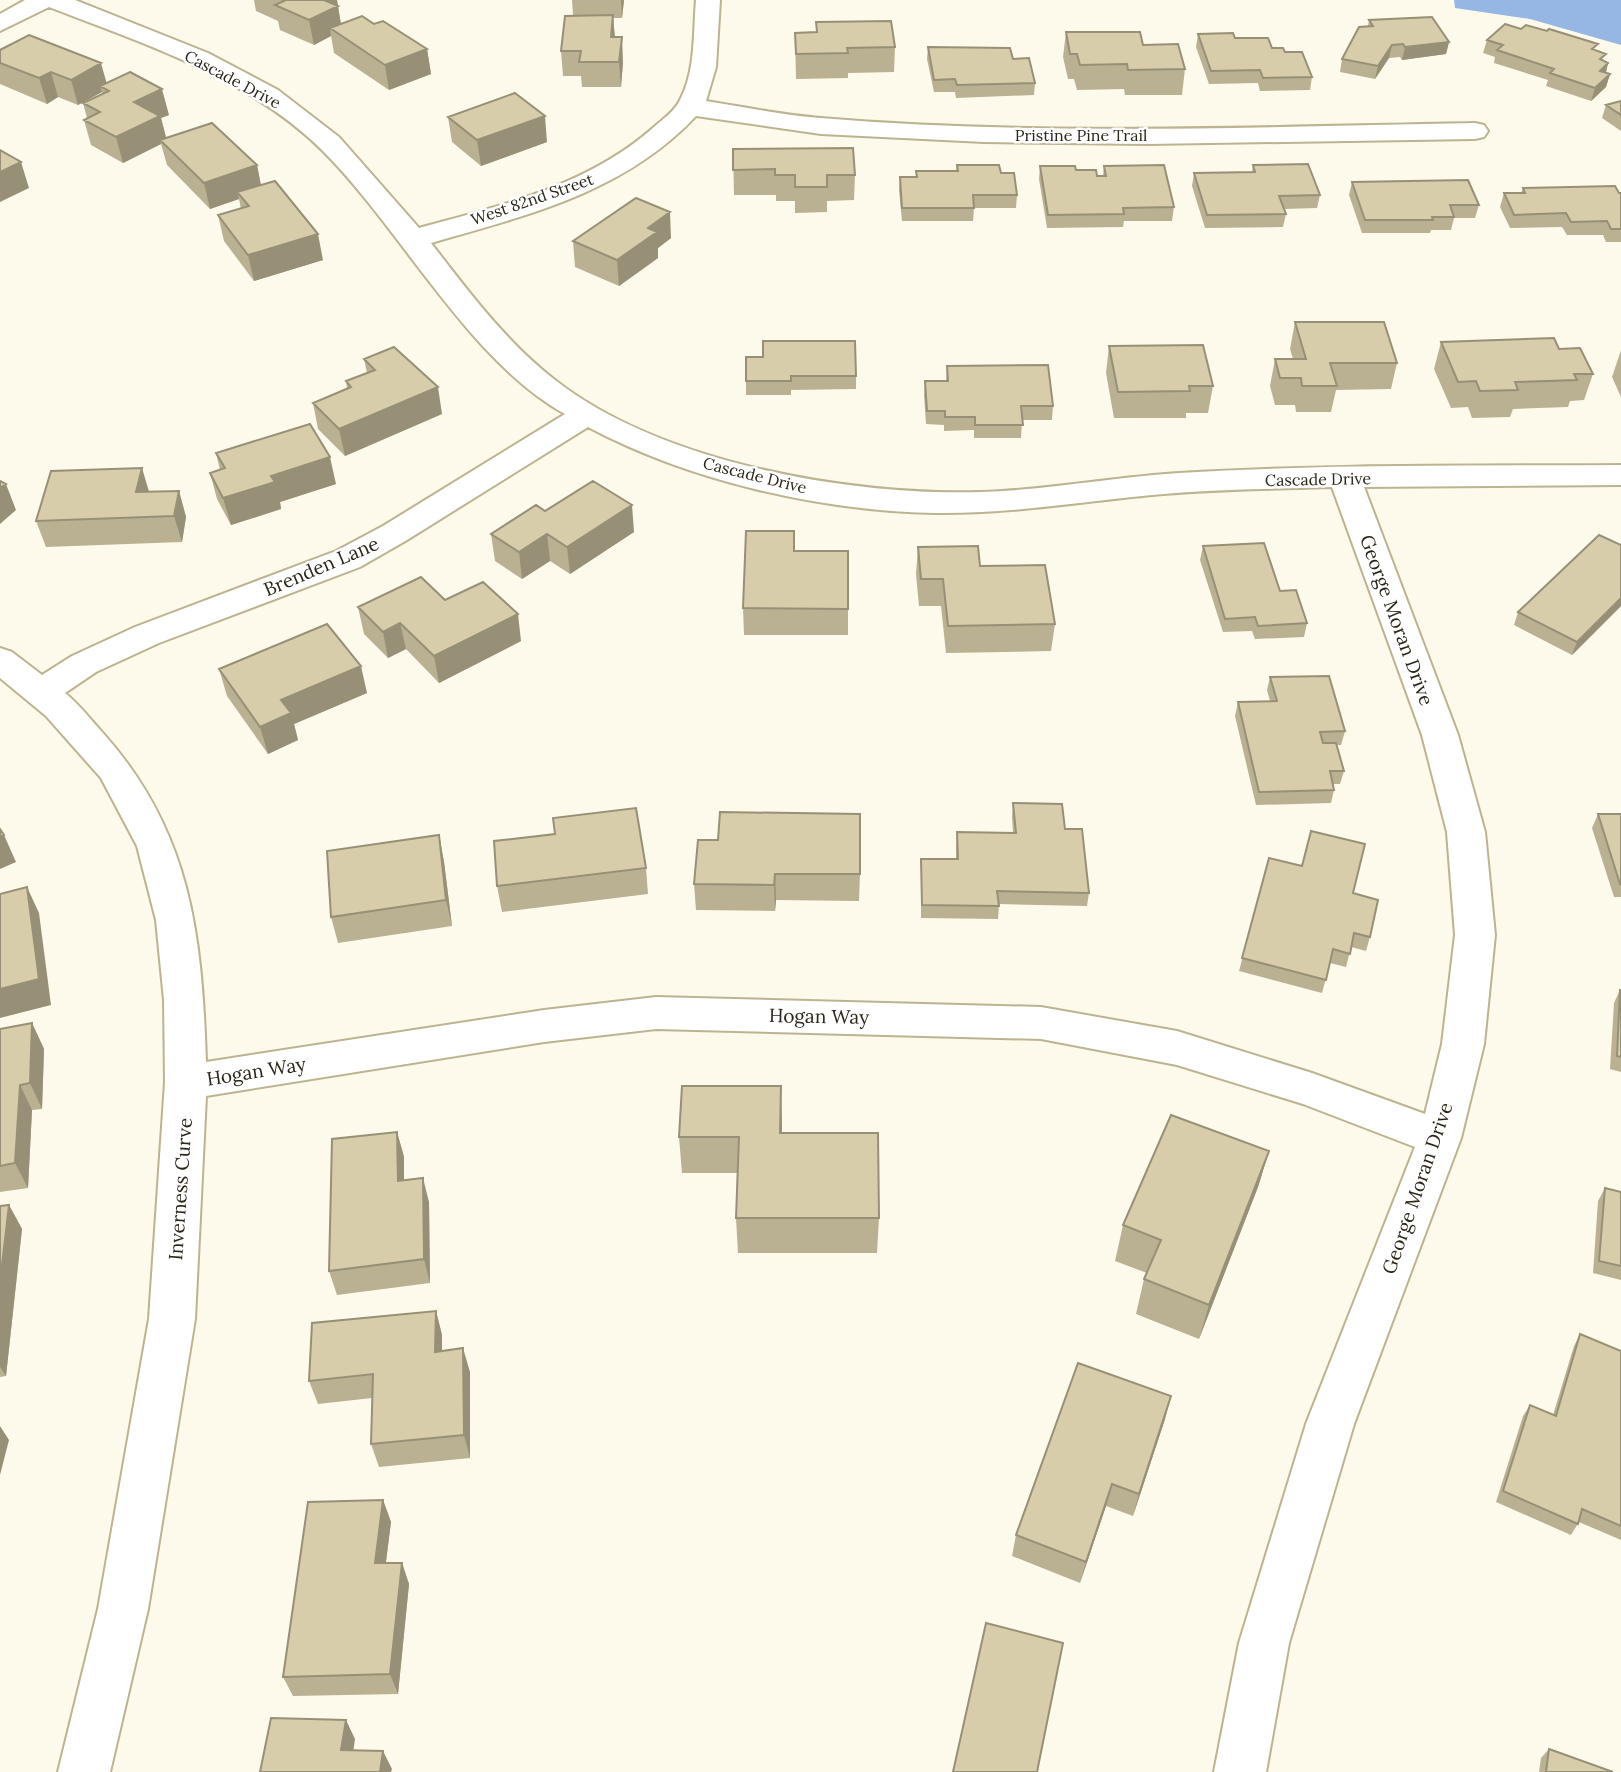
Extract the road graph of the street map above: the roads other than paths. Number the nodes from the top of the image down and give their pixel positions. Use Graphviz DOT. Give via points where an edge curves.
graph roads {
  1 [pos="43,0"];
  2 [pos="53,0"];
  3 [pos="708,0"];
  4 [pos="0,23"];
  5 [pos="690,107"];
  6 [pos="1475,131"];
  7 [pos="412,239"];
  8 [pos="587,414"];
  9 [pos="1621,475"];
  10 [pos="1345,479"];
  11 [pos="0,660"];
  12 [pos="41,692"];
  13 [pos="186,1082"];
  14 [pos="1440,1138"];
  15 [pos="84,1772"];
  16 [pos="1240,1772"];
  1 -- 4 [label="street"];
  2 -- 7 [label="street, Cascade Drive" via="234,75 284,105 328,141"];
  3 -- 5 [label="street, West 82nd Street" via="703,63"];
  5 -- 6 [label="street, Pristine Pine Trail" via="818,126 896,131 1081,136"];
  5 -- 7 [label="street, West 82nd Street" via="659,139 583,185"];
  7 -- 8 [label="street, Cascade Drive" via="524,370"];
  8 -- 10 [label="street, Cascade Drive" via="627,436 693,460 783,485 880,499 980,502 1174,483"];
  8 -- 12 [label="street, Brenden Lane" via="348,559 147,635 84,664"];
  9 -- 10 [label="street, Cascade Drive"];
  10 -- 14 [label="street, George Moran Drive" via="1440,735 1466,832 1475,935 1463,1044"];
  11 -- 12 [label="street, Inverness Curve"];
  12 -- 13 [label="street, Inverness Curve" via="115,770 156,846 176,920"];
  13 -- 14 [label="street, Hogan Way" via="656,1013 1027,1022 1177,1048 1312,1090"];
  13 -- 15 [label="street, Inverness Curve" via="172,1319 123,1609"];
  14 -- 16 [label="street, George Moran Drive" via="1330,1424 1264,1643"];
}
